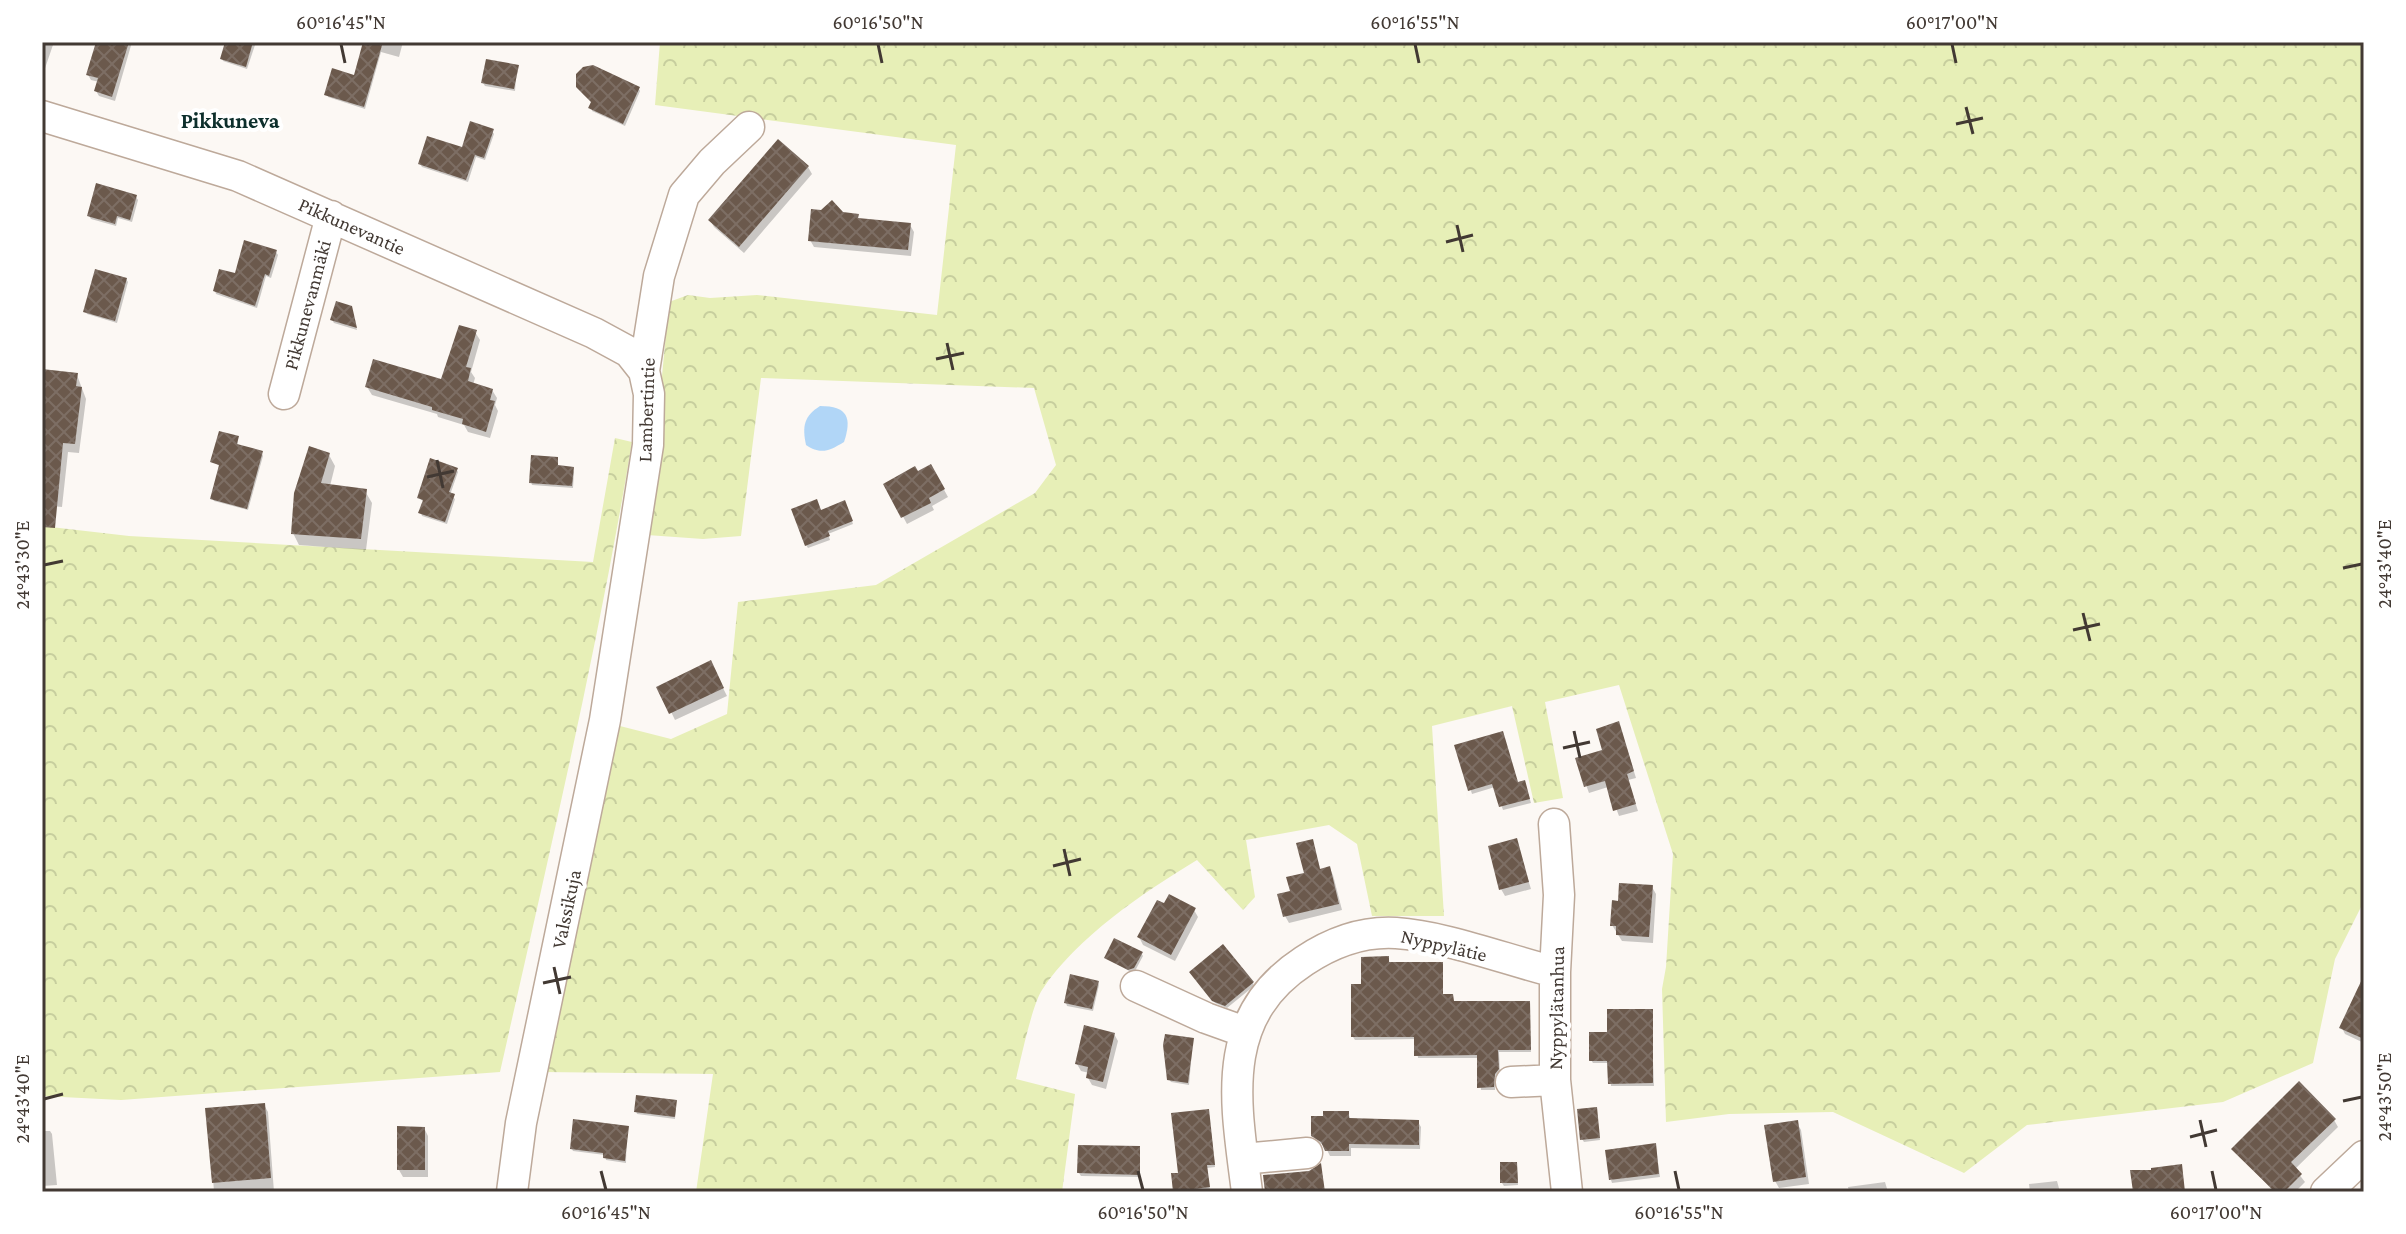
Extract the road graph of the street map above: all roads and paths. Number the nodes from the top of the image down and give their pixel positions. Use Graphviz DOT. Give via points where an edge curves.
graph roads {
  1 [pos="42,116"];
  2 [pos="749,127"];
  3 [pos="331,216"];
  4 [pos="644,371"];
  5 [pos="284,394"];
  6 [pos="605,720"];
  7 [pos="1554,824"];
  8 [pos="1555,972"];
  9 [pos="1136,986"];
  10 [pos="1245,1032"];
  11 [pos="1555,1080"];
  12 [pos="1511,1082"];
  13 [pos="1307,1153"];
  14 [pos="2364,1156"];
  15 [pos="1243,1159"];
  16 [pos="512,1192"];
  17 [pos="1247,1192"];
  18 [pos="1567,1192"];
  19 [pos="2326,1192"];
  1 -- 3 [label="street, Pikkunevantie" via="238,176"];
  2 -- 4 [label="street, Lambertintie" via="684,195 659,276"];
  3 -- 4 [label="street, Pikkunevantie" via="594,333 629,352"];
  3 -- 5 [label="street, Pikkunevanmäki"];
  4 -- 6 [label="street, Lambertintie" via="648,445"];
  6 -- 16 [label="street, Valssikuja" via="521,1123"];
  7 -- 8 [label="street, Nyppylätanhua" via="1559,895"];
  8 -- 10 [label="street, Nyppylätie" via="1479,940 1367,935 1320,951 1282,977"];
  8 -- 11 [label="street, Nyppylätanhua"];
  9 -- 10 [label="street"];
  10 -- 15 [label="street, Nyppylätie" via="1236,1077"];
  11 -- 12 [label="street"];
  11 -- 18 [label="street, Nyppylätanhua"];
  13 -- 15 [label="street"];
  14 -- 19 [label="street"];
  15 -- 17 [label="street, Nyppylätie"];
}
